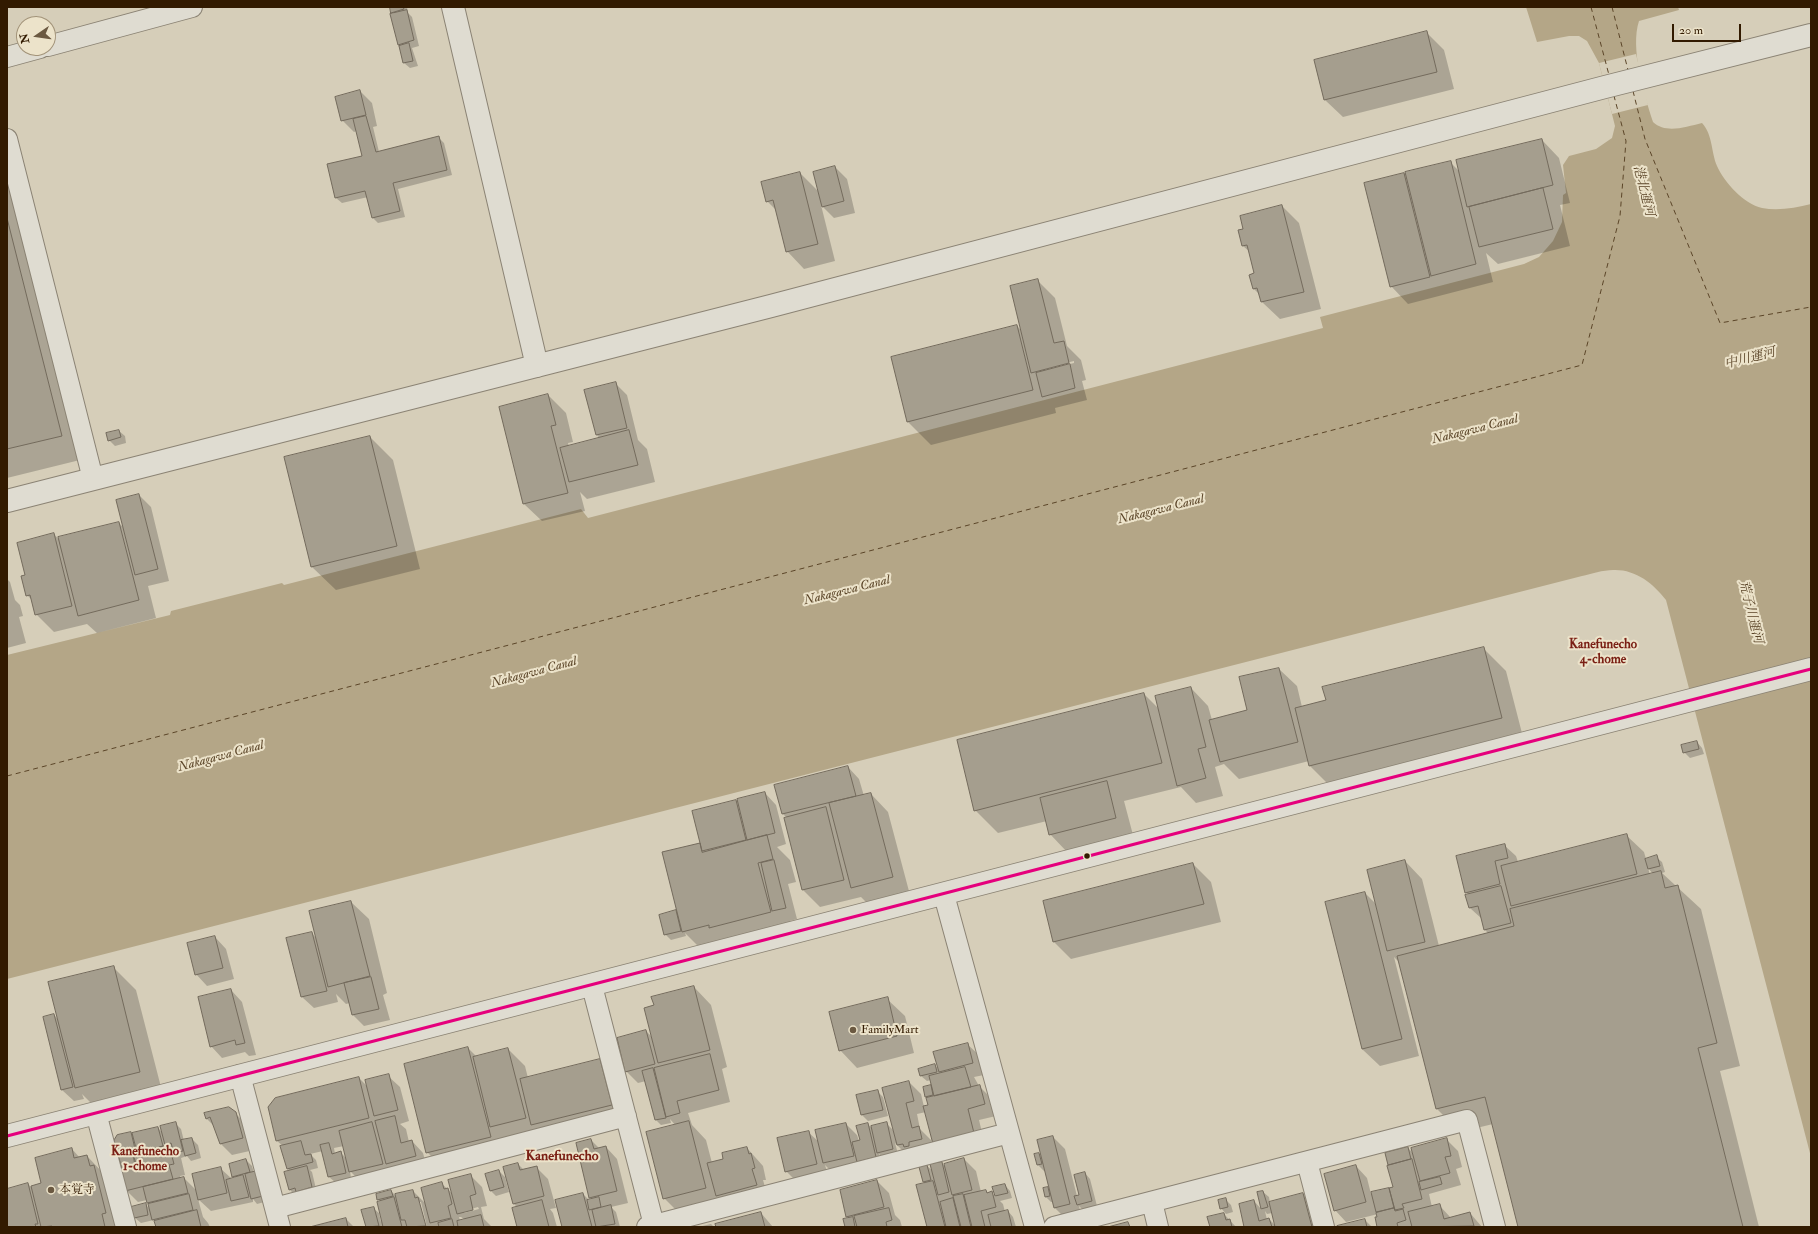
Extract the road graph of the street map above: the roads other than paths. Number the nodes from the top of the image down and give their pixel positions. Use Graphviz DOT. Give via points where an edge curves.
graph roads {
  1 [pos="192,7"];
  2 [pos="453,7"];
  3 [pos="1811,35"];
  4 [pos="56,44"];
  5 [pos="7,139"];
  6 [pos="537,366"];
  7 [pos="93,479"];
  8 [pos="7,501"];
  9 [pos="1811,669"];
  10 [pos="944,895"];
  11 [pos="592,986"];
  12 [pos="240,1075"];
  13 [pos="96,1113"];
  14 [pos="626,1116"];
  15 [pos="1009,1133"];
  16 [pos="7,1136"];
  17 [pos="1307,1162"];
  18 [pos="1152,1202"];
  19 [pos="275,1208"];
  20 [pos="650,1226"];
  21 [pos="126,1227"];
  22 [pos="280,1227"];
  23 [pos="1035,1227"];
  24 [pos="1054,1227"];
  25 [pos="1158,1227"];
  26 [pos="1324,1227"];
  27 [pos="1495,1227"];
  1 -- 4 [label="street"];
  2 -- 6 [label="street"];
  3 -- 6 [label="street"];
  5 -- 7 [label="street"];
  6 -- 7 [label="street"];
  7 -- 8 [label="street"];
  9 -- 10 [label="street"];
  10 -- 11 [label="street"];
  10 -- 15 [label="street"];
  11 -- 12 [label="street"];
  11 -- 14 [label="street"];
  12 -- 13 [label="street"];
  12 -- 19 [label="street"];
  13 -- 16 [label="street"];
  13 -- 21 [label="street"];
  14 -- 19 [label="street"];
  14 -- 20 [label="street"];
  15 -- 20 [label="street"];
  15 -- 23 [label="street"];
  17 -- 18 [label="street"];
  17 -- 26 [label="street"];
  17 -- 27 [label="street" via="1467,1120"];
  18 -- 24 [label="street"];
  18 -- 25 [label="street"];
  19 -- 22 [label="street"];
}
